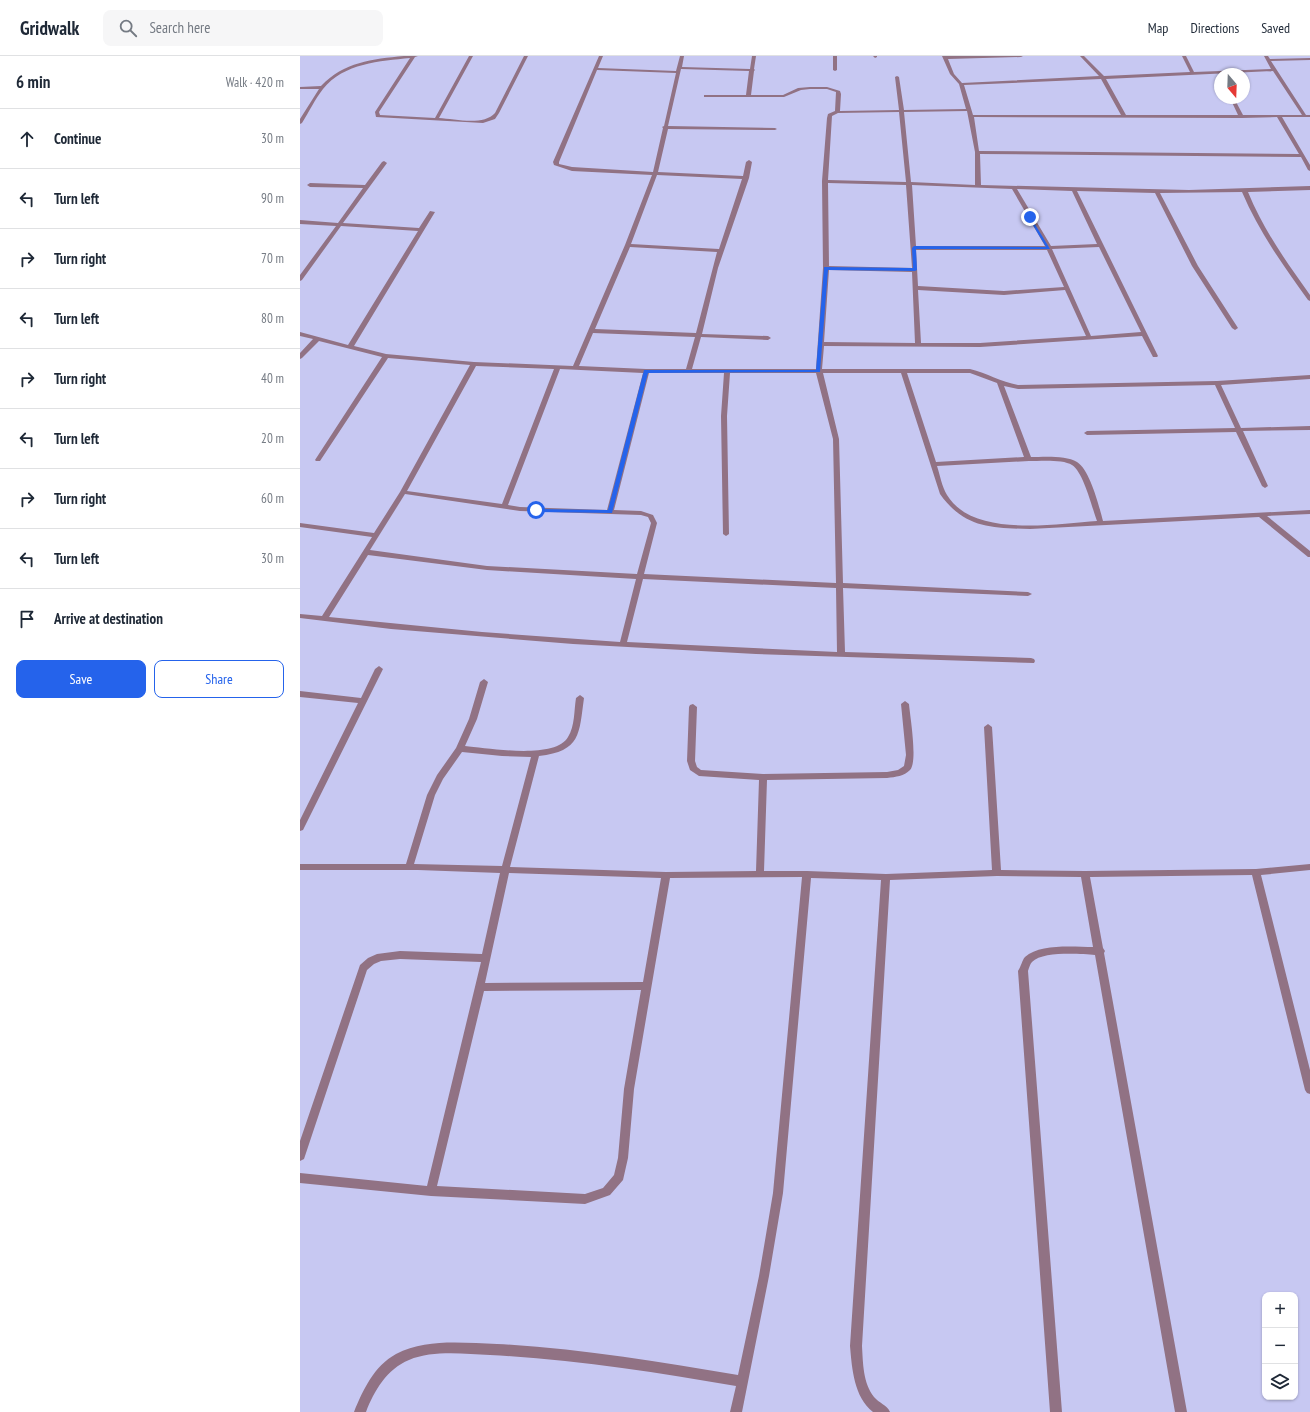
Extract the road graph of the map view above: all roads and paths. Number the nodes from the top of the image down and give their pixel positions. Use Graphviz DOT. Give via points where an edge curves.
graph roads {
  1 [pos="367,56"];
  2 [pos="414,56"];
  3 [pos="417,56"];
  4 [pos="471,56"];
  5 [pos="526,56"];
  6 [pos="601,56"];
  7 [pos="682,56"];
  8 [pos="754,56"];
  9 [pos="835,56"];
  10 [pos="1021,56"];
  11 [pos="1082,56"];
  12 [pos="1184,56"];
  13 [pos="944,57"];
  14 [pos="1268,58"];
  15 [pos="1310,59"];
  16 [pos="363,64"];
  17 [pos="597,69"];
  18 [pos="678,70"];
  19 [pos="753,70"];
  20 [pos="835,70"];
  21 [pos="1274,70"];
  22 [pos="1250,72"];
  23 [pos="1193,74"];
  24 [pos="1214,74"];
  25 [pos="897,77"];
  26 [pos="1103,78"];
  27 [pos="961,84"];
  28 [pos="322,87"];
  29 [pos="300,88"];
  30 [pos="706,96"];
  31 [pos="748,96"];
  32 [pos="1235,104"];
  33 [pos="968,110"];
  34 [pos="902,111"];
  35 [pos="837,112"];
  36 [pos="971,116"];
  37 [pos="1124,116"];
  38 [pos="1279,116"];
  39 [pos="1308,116"];
  40 [pos="1242,117"];
  41 [pos="436,120"];
  42 [pos="300,123"];
  43 [pos="664,127"];
  44 [pos="775,129"];
  45 [pos="977,152"];
  46 [pos="1302,156"];
  47 [pos="748,162"];
  48 [pos="384,163"];
  49 [pos="1310,169"];
  50 [pos="655,173"];
  51 [pos="746,178"];
  52 [pos="825,181"];
  53 [pos="908,183"];
  54 [pos="310,185"];
  55 [pos="978,185"];
  56 [pos="367,188"];
  57 [pos="1014,188"];
  58 [pos="1310,188"];
  59 [pos="1074,190"];
  60 [pos="1157,191"];
  61 [pos="1245,192"];
  62 [pos="432,212"];
  63 [pos="300,222"];
  64 [pos="341,224"];
  65 [pos="420,230"];
  66 [pos="628,245"];
  67 [pos="1101,245"];
  68 [pos="914,248"];
  69 [pos="1049,248"];
  70 [pos="720,251"];
  71 [pos="826,268"];
  72 [pos="915,270"];
  73 [pos="300,278"];
  74 [pos="916,288"];
  75 [pos="1067,288"];
  76 [pos="1310,299"];
  77 [pos="1235,328"];
  78 [pos="590,330"];
  79 [pos="300,334"];
  80 [pos="1144,334"];
  81 [pos="700,335"];
  82 [pos="768,338"];
  83 [pos="1089,338"];
  84 [pos="317,339"];
  85 [pos="821,344"];
  86 [pos="918,344"];
  87 [pos="350,347"];
  88 [pos="386,356"];
  89 [pos="1155,356"];
  90 [pos="300,357"];
  91 [pos="474,364"];
  92 [pos="557,368"];
  93 [pos="575,368"];
  94 [pos="646,371"];
  95 [pos="688,371"];
  96 [pos="728,371"];
  97 [pos="819,371"];
  98 [pos="904,372"];
  99 [pos="1310,377"];
  100 [pos="1000,383"];
  101 [pos="1217,383"];
  102 [pos="1310,428"];
  103 [pos="1239,430"];
  104 [pos="1086,433"];
  105 [pos="1028,459"];
  106 [pos="318,460"];
  107 [pos="933,464"];
  108 [pos="1265,486"];
  109 [pos="403,492"];
  110 [pos="504,507"];
  111 [pos="610,512"];
  112 [pos="1310,512"];
  113 [pos="1261,515"];
  114 [pos="1101,524"];
  115 [pos="300,526"];
  116 [pos="726,534"];
  117 [pos="376,535"];
  118 [pos="365,552"];
  119 [pos="1310,555"];
  120 [pos="641,578"];
  121 [pos="840,584"];
  122 [pos="1028,594"];
  123 [pos="300,616"];
  124 [pos="324,619"];
  125 [pos="623,644"];
  126 [pos="841,654"];
  127 [pos="1031,660"];
  128 [pos="379,670"];
  129 [pos="484,682"];
  130 [pos="300,694"];
  131 [pos="580,698"];
  132 [pos="364,701"];
  133 [pos="905,704"];
  134 [pos="694,707"];
  135 [pos="988,727"];
  136 [pos="460,749"];
  137 [pos="536,754"];
  138 [pos="763,777"];
  139 [pos="300,828"];
  140 [pos="409,867"];
  141 [pos="300,868"];
  142 [pos="1310,868"];
  143 [pos="505,870"];
  144 [pos="1256,872"];
  145 [pos="997,873"];
  146 [pos="760,874"];
  147 [pos="807,874"];
  148 [pos="1085,874"];
  149 [pos="666,875"];
  150 [pos="886,877"];
  151 [pos="1100,951"];
  152 [pos="486,958"];
  153 [pos="646,986"];
  154 [pos="480,987"];
  155 [pos="1310,1090"];
  156 [pos="300,1156"];
  157 [pos="300,1178"];
  158 [pos="431,1191"];
  159 [pos="743,1382"];
  160 [pos="360,1412"];
  161 [pos="736,1412"];
  162 [pos="884,1412"];
  163 [pos="1056,1412"];
  164 [pos="1181,1412"];
  1 -- 16 [label="street"];
  2 -- 3 [label="street"];
  2 -- 16 [label="street"];
  2 -- 41 [label="street" via="377,114 387,118"];
  4 -- 41 [label="street"];
  5 -- 41 [label="street" via="493,118 483,122"];
  6 -- 17 [label="street"];
  7 -- 18 [label="street"];
  8 -- 19 [label="street"];
  9 -- 20 [label="street"];
  10 -- 13 [label="street"];
  11 -- 26 [label="street"];
  12 -- 23 [label="street"];
  13 -- 27 [label="street" via="952,74"];
  14 -- 15 [label="street"];
  14 -- 21 [label="street"];
  16 -- 28 [label="street" via="337,73"];
  17 -- 18 [label="street"];
  17 -- 50 [label="street" via="557,165 572,169"];
  18 -- 19 [label="street"];
  18 -- 43 [label="street"];
  19 -- 31 [label="street"];
  21 -- 22 [label="street"];
  21 -- 39 [label="street"];
  23 -- 24 [label="street"];
  23 -- 26 [label="street"];
  25 -- 34 [label="street"];
  26 -- 27 [label="street"];
  26 -- 37 [label="street"];
  27 -- 33 [label="street"];
  28 -- 29 [label="street"];
  28 -- 42 [label="street"];
  30 -- 31 [label="street"];
  31 -- 35 [label="street" via="784,96 805,88 832,88 839,94"];
  32 -- 40 [label="street"];
  33 -- 34 [label="street"];
  33 -- 36 [label="street"];
  34 -- 35 [label="street"];
  34 -- 53 [label="street"];
  35 -- 52 [label="street" via="829,118"];
  36 -- 37 [label="street"];
  36 -- 45 [label="street"];
  37 -- 40 [label="street"];
  38 -- 39 [label="street"];
  38 -- 40 [label="street"];
  38 -- 46 [label="street"];
  43 -- 44 [label="street"];
  43 -- 50 [label="street"];
  45 -- 46 [label="street"];
  45 -- 55 [label="street"];
  46 -- 49 [label="street"];
  47 -- 51 [label="street"];
  48 -- 56 [label="street"];
  50 -- 51 [label="street"];
  50 -- 66 [label="street"];
  51 -- 70 [label="street"];
  52 -- 53 [label="street"];
  52 -- 71 [label="street"];
  53 -- 55 [label="street"];
  53 -- 68 [label="street"];
  54 -- 56 [label="street"];
  55 -- 57 [label="street"];
  56 -- 64 [label="street"];
  57 -- 59 [label="street"];
  57 -- 69 [label="street"];
  58 -- 61 [label="street"];
  59 -- 60 [label="street"];
  59 -- 67 [label="street"];
  60 -- 61 [label="street"];
  60 -- 77 [label="street" via="1195,266"];
  61 -- 76 [label="street" via="1268,239"];
  62 -- 65 [label="street"];
  63 -- 64 [label="street"];
  64 -- 65 [label="street"];
  64 -- 73 [label="street"];
  65 -- 87 [label="street"];
  66 -- 70 [label="street"];
  66 -- 78 [label="street"];
  67 -- 69 [label="street"];
  67 -- 80 [label="street"];
  68 -- 69 [label="street"];
  68 -- 72 [label="street"];
  69 -- 75 [label="street"];
  70 -- 81 [label="street"];
  71 -- 72 [label="street"];
  71 -- 85 [label="street"];
  72 -- 74 [label="street"];
  74 -- 75 [label="street" via="1004,293"];
  74 -- 86 [label="street"];
  75 -- 83 [label="street"];
  78 -- 81 [label="street"];
  78 -- 93 [label="street"];
  79 -- 84 [label="street"];
  80 -- 83 [label="street"];
  80 -- 89 [label="street"];
  81 -- 82 [label="street"];
  81 -- 95 [label="street"];
  83 -- 86 [label="street" via="980,345"];
  84 -- 87 [label="street"];
  84 -- 90 [label="street"];
  85 -- 86 [label="street"];
  85 -- 97 [label="street"];
  87 -- 88 [label="street"];
  88 -- 91 [label="street"];
  88 -- 106 [label="street"];
  91 -- 92 [label="street"];
  91 -- 109 [label="street"];
  92 -- 93 [label="street"];
  92 -- 110 [label="street"];
  93 -- 94 [label="street"];
  94 -- 95 [label="street"];
  94 -- 111 [label="street"];
  95 -- 96 [label="street"];
  96 -- 97 [label="street"];
  96 -- 116 [label="street" via="724,424"];
  97 -- 98 [label="street"];
  97 -- 121 [label="street" via="836,439"];
  98 -- 100 [label="street" via="970,371 986,375"];
  98 -- 107 [label="street"];
  99 -- 101 [label="street"];
  100 -- 101 [label="street" via="1034,388"];
  100 -- 105 [label="street"];
  101 -- 103 [label="street"];
  102 -- 103 [label="street"];
  103 -- 104 [label="street"];
  103 -- 108 [label="street"];
  105 -- 107 [label="street"];
  105 -- 114 [label="street" via="1057,459 1074,463 1082,473"];
  107 -- 114 [label="street" via="943,494 950,505 960,514 978,522 1030,527"];
  109 -- 110 [label="street"];
  109 -- 117 [label="street"];
  110 -- 111 [label="street"];
  111 -- 120 [label="street" via="647,514 654,520"];
  112 -- 113 [label="street"];
  113 -- 114 [label="street"];
  113 -- 119 [label="street"];
  115 -- 117 [label="street"];
  117 -- 118 [label="street"];
  118 -- 120 [label="street" via="487,568"];
  118 -- 124 [label="street"];
  120 -- 121 [label="street"];
  120 -- 125 [label="street"];
  121 -- 122 [label="street"];
  121 -- 126 [label="street"];
  123 -- 124 [label="street"];
  124 -- 125 [label="street"];
  125 -- 126 [label="street"];
  126 -- 127 [label="street"];
  128 -- 132 [label="street"];
  129 -- 136 [label="street" via="473,719"];
  130 -- 132 [label="street"];
  131 -- 137 [label="street" via="571,740 553,752"];
  132 -- 139 [label="street"];
  133 -- 138 [label="street" via="910,755 908,767 900,773 887,776"];
  134 -- 138 [label="street" via="691,761 693,768 707,775"];
  135 -- 145 [label="street"];
  136 -- 137 [label="street"];
  136 -- 140 [label="street" via="431,795"];
  137 -- 143 [label="street"];
  138 -- 146 [label="street"];
  140 -- 141 [label="street"];
  140 -- 143 [label="street"];
  142 -- 144 [label="street"];
  143 -- 149 [label="street"];
  143 -- 152 [label="street"];
  144 -- 148 [label="street"];
  144 -- 155 [label="street"];
  145 -- 148 [label="street"];
  145 -- 150 [label="street"];
  146 -- 147 [label="street"];
  146 -- 149 [label="street"];
  147 -- 150 [label="street"];
  147 -- 159 [label="street" via="778,1193"];
  148 -- 151 [label="street"];
  149 -- 153 [label="street"];
  150 -- 162 [label="street" via="856,1346 857,1370 866,1395 877,1409"];
  151 -- 163 [label="street" via="1052,951 1039,954 1028,960 1023,971"];
  151 -- 164 [label="street"];
  152 -- 154 [label="street"];
  152 -- 156 [label="street" via="400,954 380,957 370,961 363,968"];
  153 -- 154 [label="street"];
  153 -- 158 [label="street" via="629,1089 623,1158 619,1177 614,1185 606,1192 585,1199"];
  154 -- 158 [label="street"];
  157 -- 158 [label="street"];
  159 -- 160 [label="street" via="650,1366 508,1350 421,1350 398,1359 378,1376"];
  159 -- 161 [label="street"];
}
